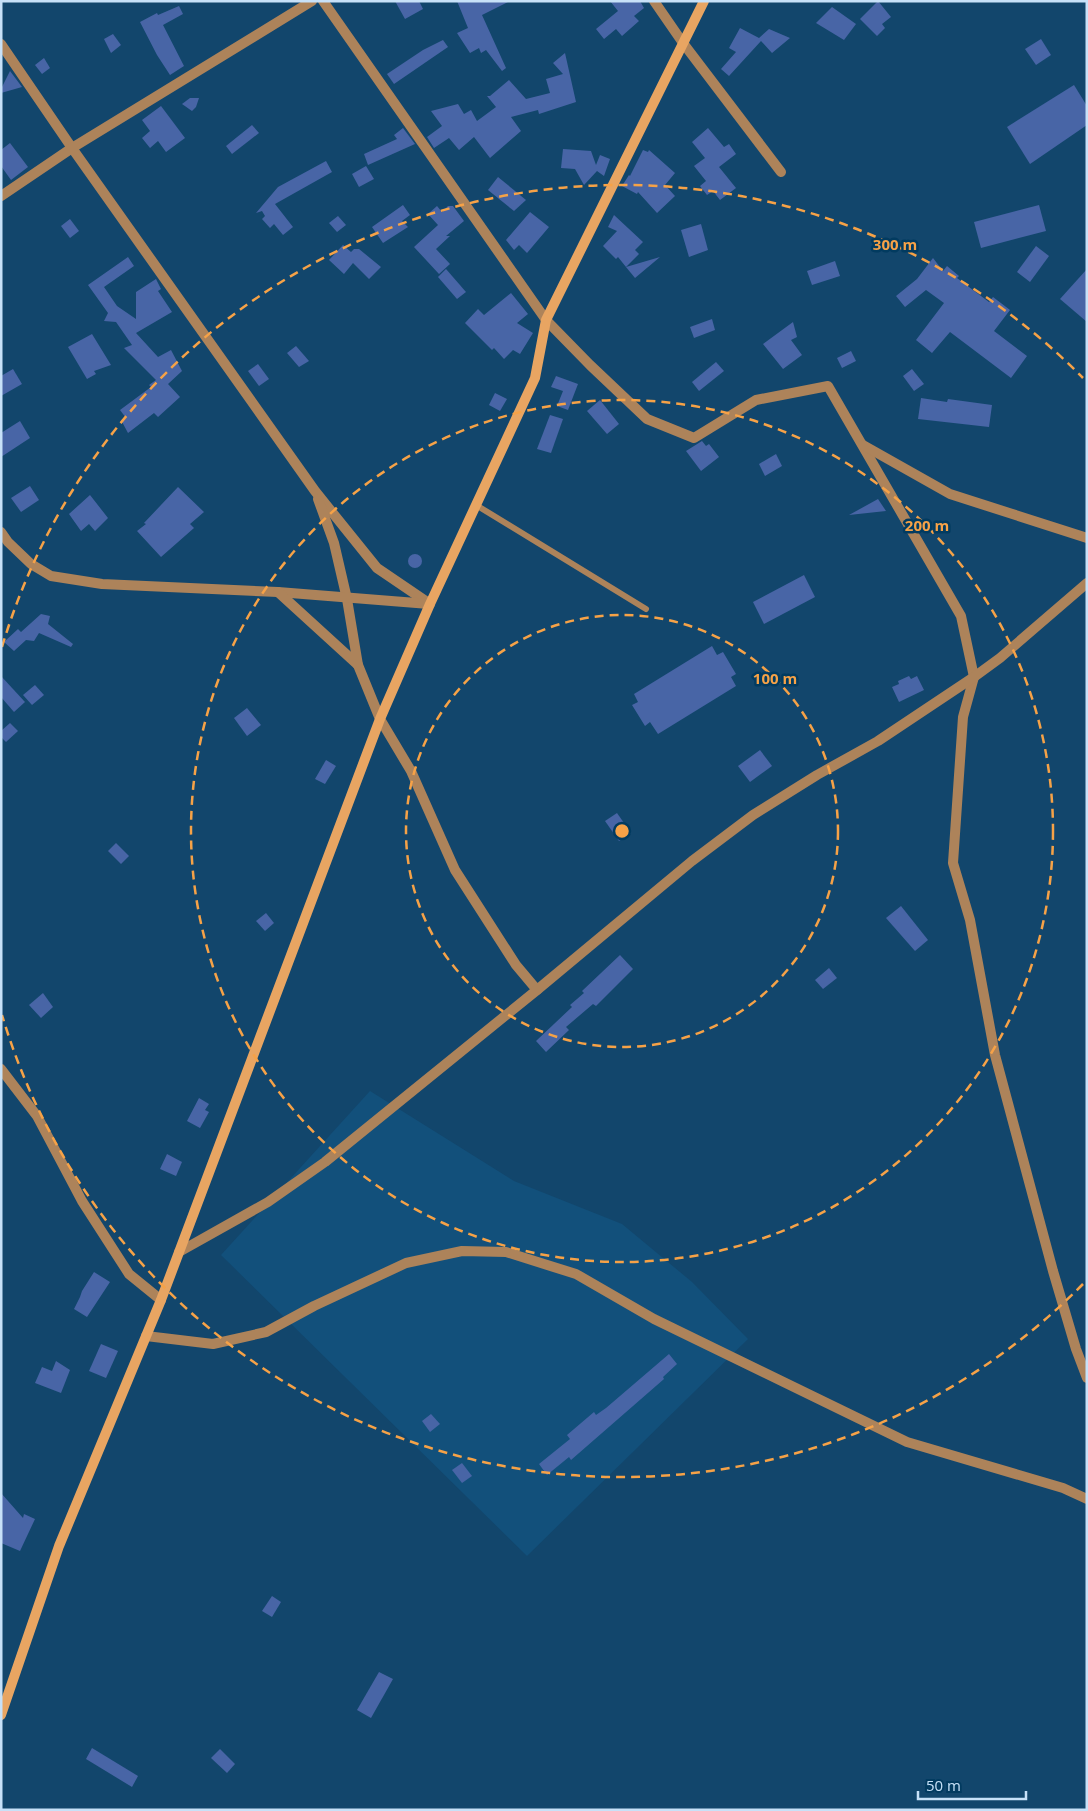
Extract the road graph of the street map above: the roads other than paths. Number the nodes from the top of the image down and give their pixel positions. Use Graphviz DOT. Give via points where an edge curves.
graph roads {
  1 [pos="312,1"];
  2 [pos="323,1"];
  3 [pos="654,1"];
  4 [pos="704,1"];
  5 [pos="683,43"];
  6 [pos="1,44"];
  7 [pos="72,148"];
  8 [pos="781,172"];
  9 [pos="1,196"];
  10 [pos="546,320"];
  11 [pos="862,445"];
  12 [pos="315,491"];
  13 [pos="476,505"];
  14 [pos="1,532"];
  15 [pos="1087,538"];
  16 [pos="4,546"];
  17 [pos="1087,583"];
  18 [pos="278,592"];
  19 [pos="347,599"];
  20 [pos="430,604"];
  21 [pos="646,609"];
  22 [pos="358,665"];
  23 [pos="974,678"];
  24 [pos="380,719"];
  25 [pos="537,990"];
  26 [pos="1,1069"];
  27 [pos="179,1252"];
  28 [pos="162,1300"];
  29 [pos="146,1336"];
  30 [pos="1087,1378"];
  31 [pos="1087,1499"];
  32 [pos="1,1715"];
  1 -- 7 [label="street"];
  2 -- 10 [label="street"];
  3 -- 5 [label="street"];
  4 -- 5 [label="main road"];
  5 -- 8 [label="street"];
  5 -- 10 [label="main road"];
  6 -- 7 [label="street"];
  7 -- 9 [label="street"];
  7 -- 12 [label="street"];
  10 -- 11 [label="street" via="647,419 694,438 756,400 828,386"];
  10 -- 13 [label="main road" via="534,378"];
  11 -- 15 [label="street" via="950,494"];
  11 -- 23 [label="street" via="961,616"];
  12 -- 19 [label="street" via="334,543"];
  12 -- 20 [label="street" via="377,568"];
  13 -- 20 [label="main road"];
  13 -- 21 [label="lane"];
  14 -- 16 [label="street"];
  16 -- 18 [label="street" via="51,576 102,584"];
  17 -- 23 [label="street"];
  18 -- 19 [label="street"];
  18 -- 22 [label="street"];
  19 -- 20 [label="street"];
  19 -- 22 [label="street"];
  20 -- 24 [label="main road"];
  22 -- 24 [label="street"];
  23 -- 25 [label="street" via="878,741 753,815 692,861"];
  23 -- 30 [label="street" via="963,717 953,863 970,920 995,1055 1053,1271"];
  24 -- 25 [label="street" via="411,771 455,870 516,965"];
  24 -- 27 [label="main road"];
  25 -- 27 [label="street" via="325,1162 268,1202"];
  26 -- 28 [label="street" via="36,1116 82,1201 129,1274"];
  27 -- 28 [label="main road"];
  28 -- 29 [label="main road"];
  29 -- 31 [label="street" via="213,1344 266,1332 406,1263 462,1251 506,1252 576,1274 654,1319 907,1442 1063,1488"];
  29 -- 32 [label="main road" via="59,1546"];
}
